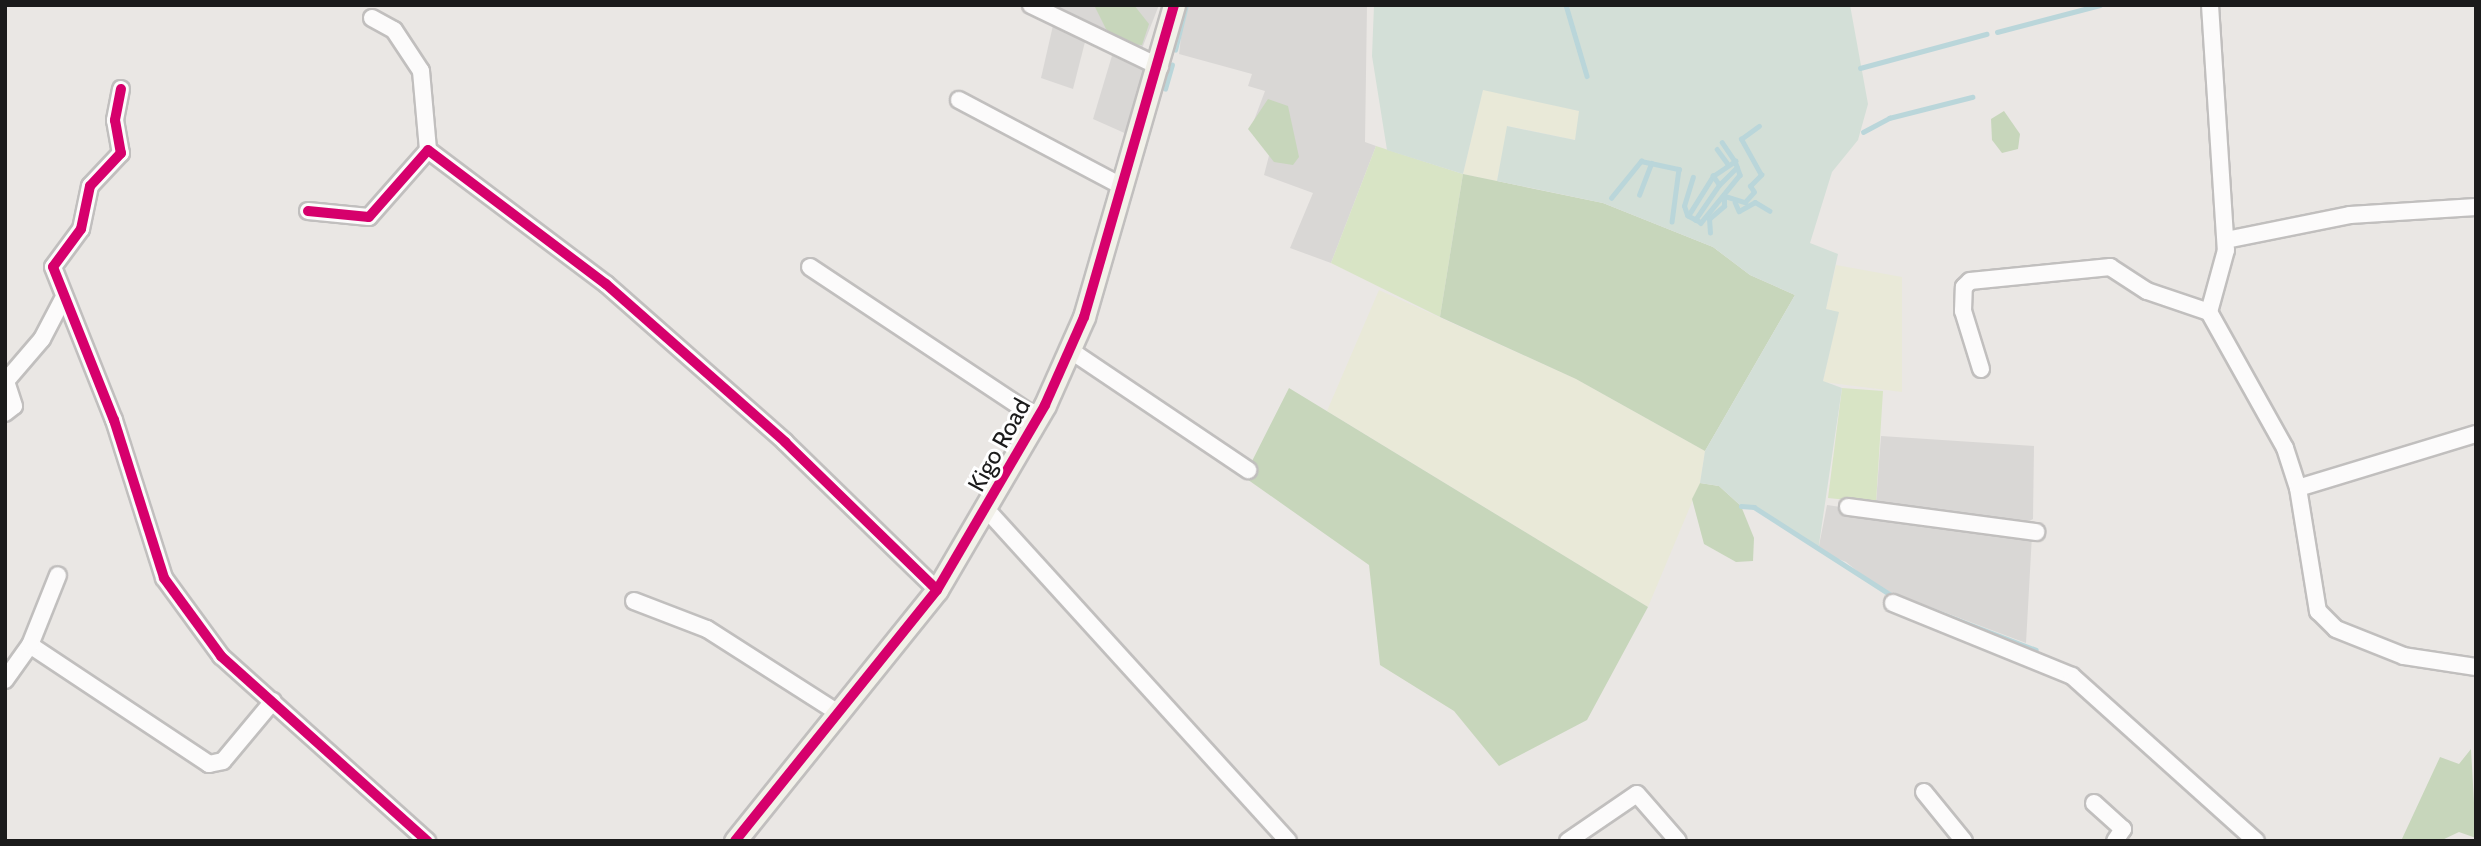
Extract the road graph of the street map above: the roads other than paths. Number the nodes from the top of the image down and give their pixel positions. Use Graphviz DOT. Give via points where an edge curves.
graph roads {
  1 [pos="1031,5"];
  2 [pos="1174,5"];
  3 [pos="2210,5"];
  4 [pos="372,18"];
  5 [pos="1160,67"];
  6 [pos="121,89"];
  7 [pos="959,100"];
  8 [pos="428,150"];
  9 [pos="1123,187"];
  10 [pos="2476,207"];
  11 [pos="308,211"];
  12 [pos="2226,240"];
  13 [pos="810,267"];
  14 [pos="64,297"];
  15 [pos="2209,312"];
  16 [pos="1070,350"];
  17 [pos="1981,369"];
  18 [pos="5,413"];
  19 [pos="1037,418"];
  20 [pos="2476,434"];
  21 [pos="1248,470"];
  22 [pos="2298,488"];
  23 [pos="1848,508"];
  24 [pos="987,510"];
  25 [pos="2036,532"];
  26 [pos="58,575"];
  27 [pos="937,590"];
  28 [pos="634,601"];
  29 [pos="1893,603"];
  30 [pos="30,645"];
  31 [pos="2476,667"];
  32 [pos="5,680"];
  33 [pos="273,701"];
  34 [pos="840,714"];
  35 [pos="1924,792"];
  36 [pos="2094,803"];
  37 [pos="427,841"];
  38 [pos="735,841"];
  39 [pos="1287,841"];
  40 [pos="1567,841"];
  41 [pos="1678,841"];
  42 [pos="1964,841"];
  43 [pos="2115,841"];
  44 [pos="2256,841"];
  1 -- 5 [label="street"];
  2 -- 5 [label="street, Kigo Road"];
  3 -- 12 [label="street"];
  4 -- 8 [label="street" via="394,30 421,71"];
  5 -- 9 [label="street, Kigo Road"];
  6 -- 14 [label="street" via="115,120 121,153 90,186 81,229 54,262"];
  7 -- 9 [label="street"];
  8 -- 11 [label="street" via="369,217"];
  8 -- 27 [label="street" via="607,284 785,442"];
  9 -- 16 [label="street, Kigo Road"];
  10 -- 12 [label="street" via="2350,215"];
  12 -- 15 [label="street"];
  13 -- 19 [label="street"];
  14 -- 18 [label="street" via="42,339 7,378 14,406"];
  14 -- 33 [label="street" via="114,420 164,578 201,635"];
  15 -- 17 [label="street" via="2147,290 2110,267 1970,281 1963,292 1963,311"];
  15 -- 22 [label="street" via="2239,373 2276,425"];
  16 -- 19 [label="street, Kigo Road"];
  16 -- 21 [label="street"];
  19 -- 24 [label="street, Kigo Road"];
  20 -- 22 [label="street"];
  22 -- 31 [label="street" via="2312,593 2326,621 2404,656"];
  23 -- 25 [label="street"];
  24 -- 27 [label="street, Kigo Road"];
  24 -- 39 [label="street"];
  26 -- 30 [label="street"];
  27 -- 34 [label="street, Kigo Road"];
  28 -- 34 [label="street" via="707,629"];
  29 -- 44 [label="street" via="2037,657 2071,676"];
  30 -- 32 [label="street"];
  30 -- 33 [label="street" via="209,764 223,761"];
  33 -- 37 [label="street" via="356,783"];
  34 -- 38 [label="street, Kigo Road"];
  35 -- 42 [label="street"];
  36 -- 43 [label="street" via="2123,829"];
  40 -- 41 [label="street" via="1637,794"];
}
